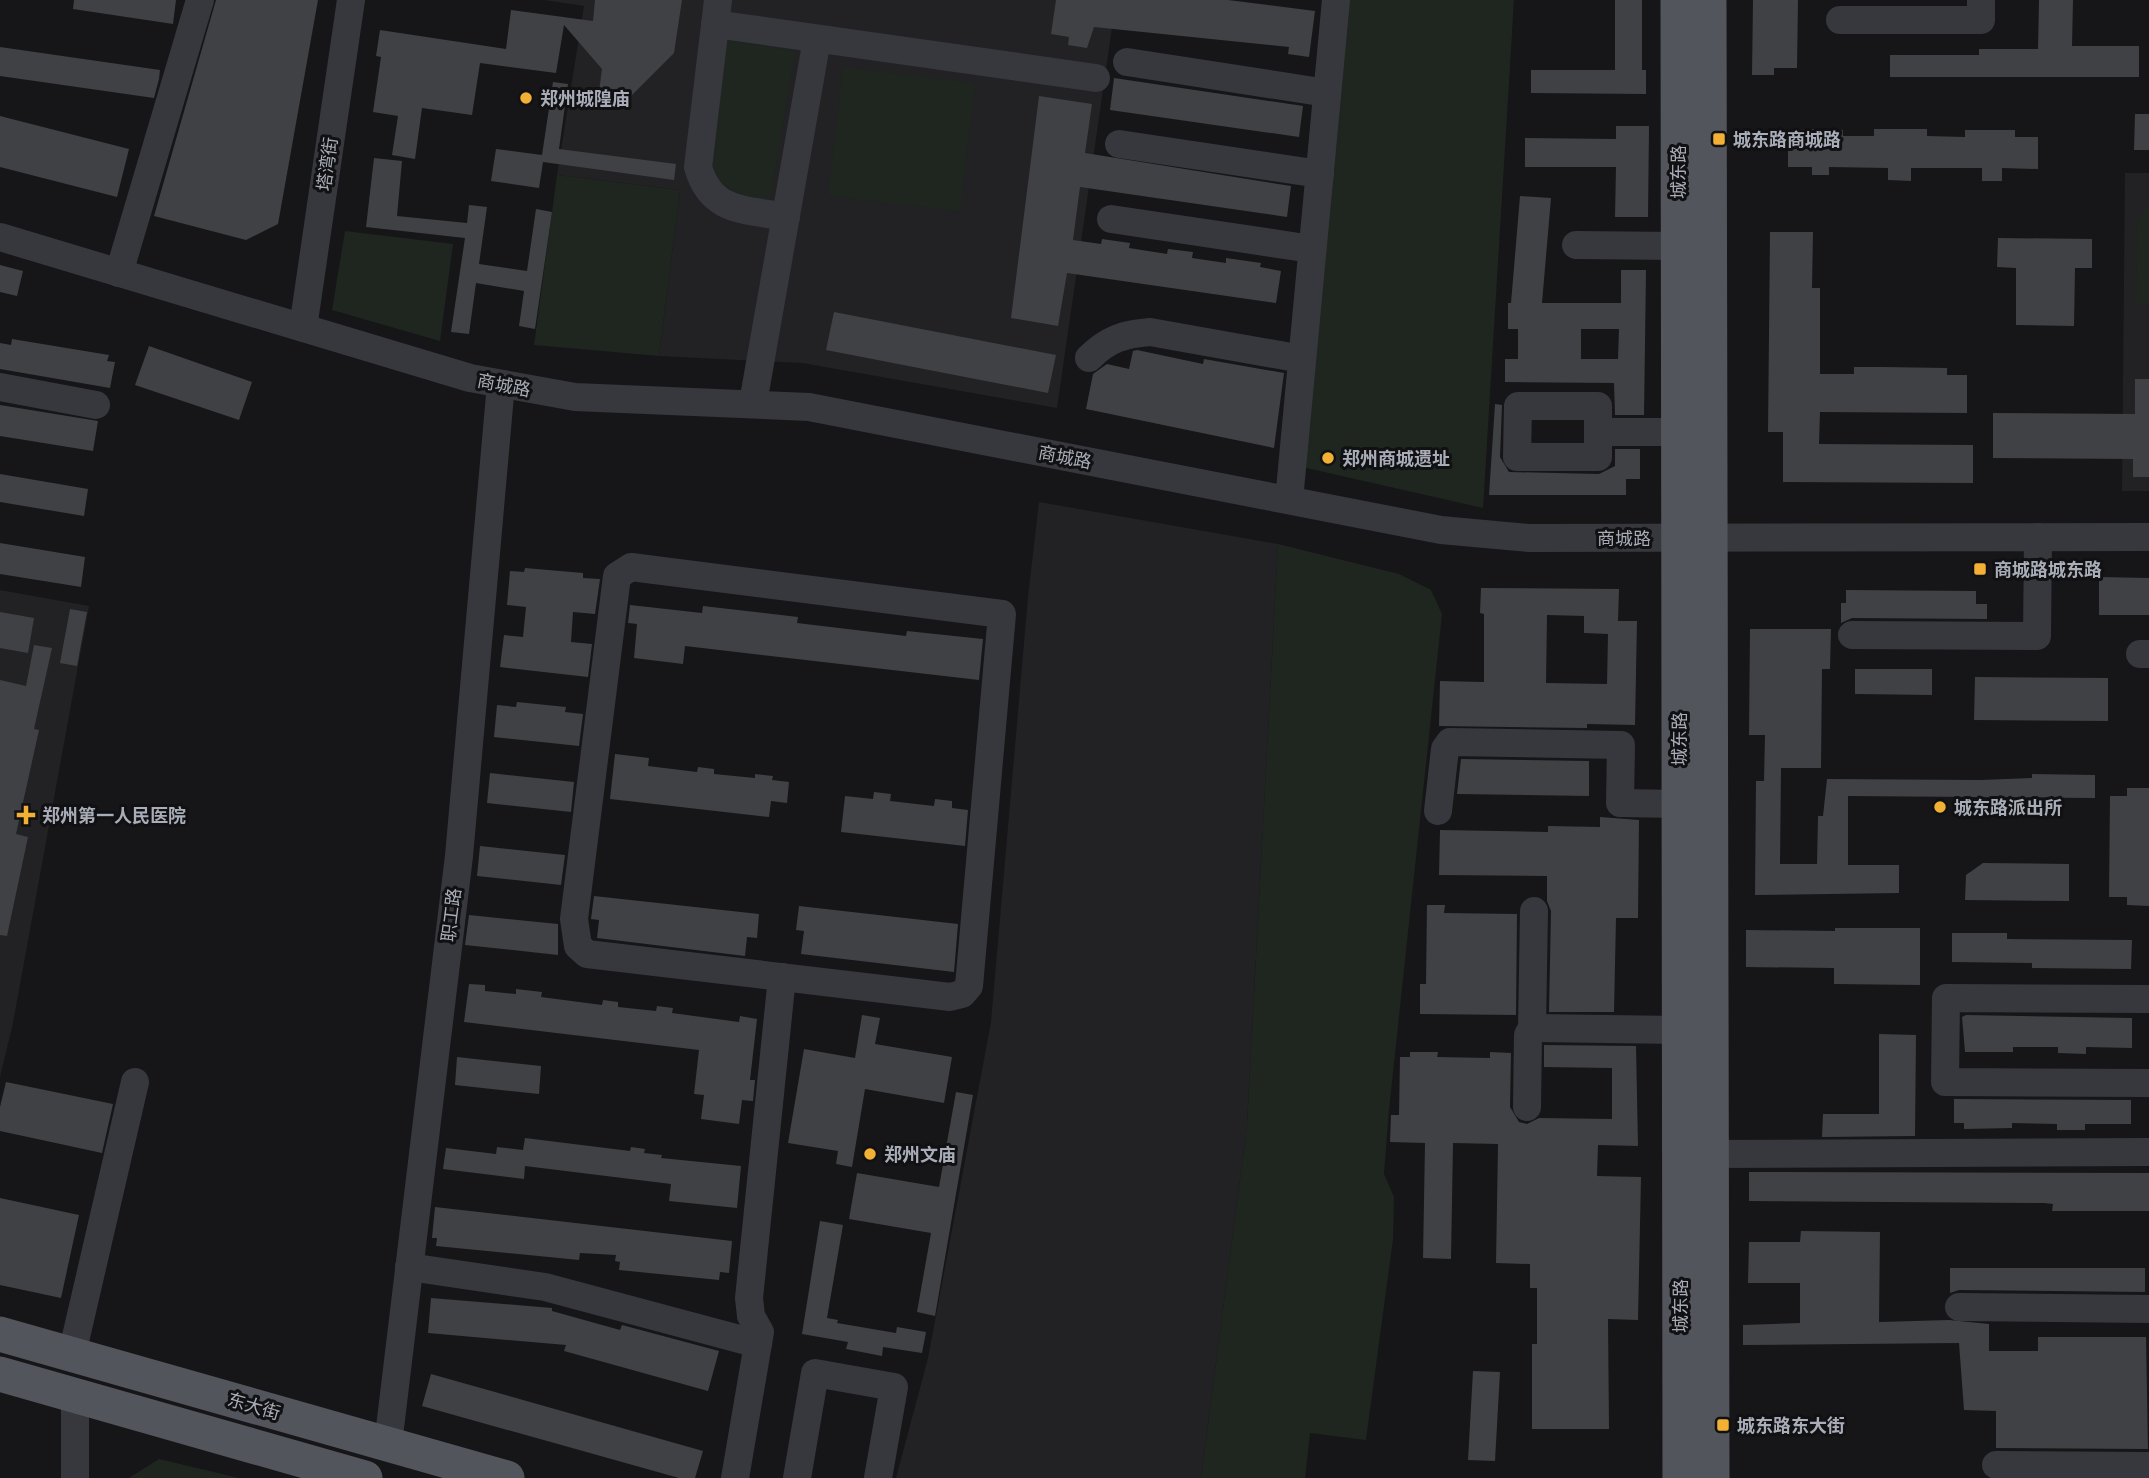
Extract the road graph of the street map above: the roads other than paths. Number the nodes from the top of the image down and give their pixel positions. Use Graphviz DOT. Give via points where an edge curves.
graph roads {
  1 [pos="200,0"];
  2 [pos="351,0"];
  3 [pos="1678,0"];
  4 [pos="1709,0"];
  5 [pos="1981,0"];
  6 [pos="1327,1"];
  7 [pos="717,12"];
  8 [pos="1840,20"];
  9 [pos="817,38"];
  10 [pos="1126,62"];
  11 [pos="1096,78"];
  12 [pos="1328,93"];
  13 [pos="1119,144"];
  14 [pos="1320,174"];
  15 [pos="786,217"];
  16 [pos="1111,219"];
  17 [pos="0,237"];
  18 [pos="1576,245"];
  19 [pos="1678,246"];
  20 [pos="1312,249"];
  21 [pos="119,273"];
  22 [pos="303,328"];
  23 [pos="1089,358"];
  24 [pos="1302,359"];
  25 [pos="501,384"];
  26 [pos="0,387"];
  27 [pos="753,403"];
  28 [pos="96,405"];
  29 [pos="1598,432"];
  30 [pos="1678,432"];
  31 [pos="1289,500"];
  32 [pos="2038,537"];
  33 [pos="2149,537"];
  34 [pos="1695,538"];
  35 [pos="1852,635"];
  36 [pos="1679,804"];
  37 [pos="1438,811"];
  38 [pos="1534,911"];
  39 [pos="782,977"];
  40 [pos="2149,999"];
  41 [pos="1532,1028"];
  42 [pos="1679,1030"];
  43 [pos="135,1082"];
  44 [pos="2149,1083"];
  45 [pos="1527,1107"];
  46 [pos="2149,1152"];
  47 [pos="1712,1154"];
  48 [pos="409,1267"];
  49 [pos="1959,1307"];
  50 [pos="2149,1309"];
  51 [pos="0,1334"];
  52 [pos="758,1344"];
  53 [pos="72,1354"];
  54 [pos="0,1374"];
  55 [pos="75,1395"];
  56 [pos="388,1444"];
  57 [pos="1996,1465"];
  58 [pos="2149,1466"];
  59 [pos="75,1478"];
  60 [pos="365,1478"];
  61 [pos="507,1478"];
  62 [pos="735,1478"];
  63 [pos="796,1478"];
  64 [pos="878,1478"];
  65 [pos="1680,1478"];
  66 [pos="1712,1478"];
  1 -- 21 [label="street"];
  2 -- 22 [label="street, 塔湾街"];
  3 -- 19 [label="main road, 城东路"];
  4 -- 34 [label="main road, 城东路"];
  5 -- 8 [label="street" via="1981,20"];
  6 -- 12 [label="street"];
  7 -- 9 [label="street"];
  7 -- 15 [label="street" via="698,167 702,181 723,204"];
  9 -- 11 [label="street"];
  9 -- 15 [label="street"];
  10 -- 12 [label="street"];
  12 -- 14 [label="street"];
  13 -- 14 [label="street"];
  14 -- 20 [label="street"];
  15 -- 27 [label="street"];
  16 -- 20 [label="street"];
  17 -- 21 [label="street, 商城路"];
  18 -- 19 [label="street"];
  19 -- 30 [label="main road, 城东路"];
  20 -- 24 [label="street"];
  21 -- 22 [label="street, 商城路"];
  22 -- 25 [label="street, 商城路"];
  23 -- 24 [label="street" via="1105,342 1150,332"];
  24 -- 31 [label="street"];
  25 -- 27 [label="street, 商城路" via="575,397"];
  25 -- 48 [label="street, 职工路" via="458,856"];
  26 -- 28 [label="street"];
  27 -- 31 [label="street, 商城路" via="809,407"];
  29 -- 30 [label="street"];
  30 -- 34 [label="main road, 城东路"];
  31 -- 34 [label="street, 商城路" via="1489,535"];
  32 -- 33 [label="street, 商城路"];
  32 -- 34 [label="street, 商城路"];
  32 -- 35 [label="street" via="2037,636"];
  34 -- 36 [label="main road, 城东路"];
  34 -- 47 [label="main road, 城东路"];
  36 -- 37 [label="street" via="1620,803 1621,745 1450,742 1445,749"];
  36 -- 42 [label="main road, 城东路"];
  38 -- 41 [label="street"];
  39 -- 39 [label="street" via="950,997 969,986 1002,614 631,567 617,576 574,919 578,946 587,954"];
  39 -- 52 [label="street" via="749,1298 751,1316 760,1332"];
  40 -- 44 [label="street" via="1946,998 1945,1082"];
  41 -- 42 [label="street"];
  41 -- 45 [label="street" via="1528,1035"];
  42 -- 65 [label="main road, 城东路"];
  43 -- 53 [label="street"];
  46 -- 47 [label="street"];
  47 -- 66 [label="main road, 城东路"];
  48 -- 52 [label="street" via="545,1287"];
  48 -- 56 [label="street, 职工路"];
  49 -- 50 [label="street"];
  51 -- 53 [label="main road, 东大街"];
  52 -- 62 [label="street"];
  53 -- 56 [label="main road, 东大街"];
  54 -- 55 [label="main road"];
  55 -- 59 [label="street"];
  55 -- 60 [label="main road"];
  56 -- 61 [label="main road, 东大街"];
  57 -- 58 [label="street"];
  63 -- 64 [label="street" via="814,1373 894,1387"];
}
